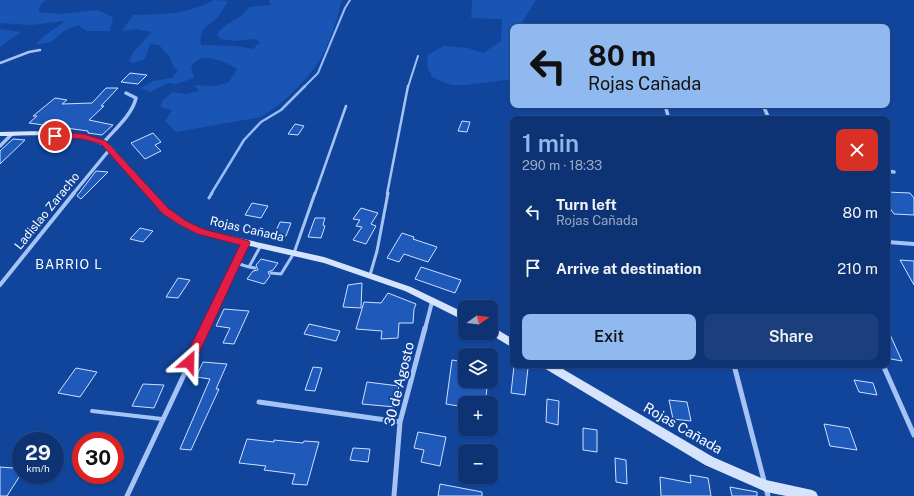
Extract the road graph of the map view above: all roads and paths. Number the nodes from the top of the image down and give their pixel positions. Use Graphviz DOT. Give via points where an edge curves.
graph roads {
  1 [pos="40,50"];
  2 [pos="418,56"];
  3 [pos="0,63"];
  4 [pos="126,93"];
  5 [pos="346,106"];
  6 [pos="0,134"];
  7 [pos="12,134"];
  8 [pos="104,142"];
  9 [pos="0,146"];
  10 [pos="110,149"];
  11 [pos="890,171"];
  12 [pos="894,172"];
  13 [pos="890,242"];
  14 [pos="246,243"];
  15 [pos="914,244"];
  16 [pos="260,247"];
  17 [pos="294,253"];
  18 [pos="236,263"];
  19 [pos="249,267"];
  20 [pos="254,268"];
  21 [pos="271,274"];
  22 [pos="370,274"];
  23 [pos="0,285"];
  24 [pos="432,302"];
  25 [pos="458,314"];
  26 [pos="498,334"];
  27 [pos="510,342"];
  28 [pos="552,368"];
  29 [pos="735,368"];
  30 [pos="883,368"];
  31 [pos="259,402"];
  32 [pos="92,411"];
  33 [pos="162,419"];
  34 [pos="400,422"];
  35 [pos="914,435"];
  36 [pos="767,491"];
  37 [pos="127,496"];
  38 [pos="394,496"];
  39 [pos="812,496"];
  1 -- 3 [label="street"];
  2 -- 22 [label="lane" via="406,92 377,251"];
  4 -- 8 [label="street" via="136,98 136,101"];
  5 -- 17 [label="lane"];
  6 -- 7 [label="main road"];
  7 -- 8 [label="main road" via="84,136"];
  7 -- 9 [label="street"];
  8 -- 10 [label="main road, Rojas Cañada"];
  10 -- 14 [label="main road, Rojas Cañada" via="165,211 201,232"];
  10 -- 23 [label="street, Ladislao Zaracho"];
  11 -- 12 [label="street"];
  13 -- 15 [label="street"];
  14 -- 16 [label="main road, Rojas Cañada"];
  14 -- 18 [label="street"];
  16 -- 17 [label="main road, Rojas Cañada"];
  16 -- 19 [label="lane"];
  17 -- 21 [label="lane" via="281,274"];
  17 -- 22 [label="main road, Rojas Cañada"];
  18 -- 19 [label="lane"];
  18 -- 33 [label="street"];
  19 -- 20 [label="lane"];
  22 -- 24 [label="main road, Rojas Cañada"];
  24 -- 25 [label="main road, Rojas Cañada"];
  24 -- 34 [label="street, 30 de Agosto"];
  26 -- 27 [label="main road"];
  28 -- 36 [label="main road, Rojas Cañada" via="709,461"];
  29 -- 36 [label="street"];
  30 -- 35 [label="street"];
  31 -- 34 [label="street"];
  32 -- 33 [label="lane"];
  33 -- 37 [label="street"];
  34 -- 38 [label="street, 30 de Agosto"];
  36 -- 39 [label="main road, Rojas Cañada"];
}
